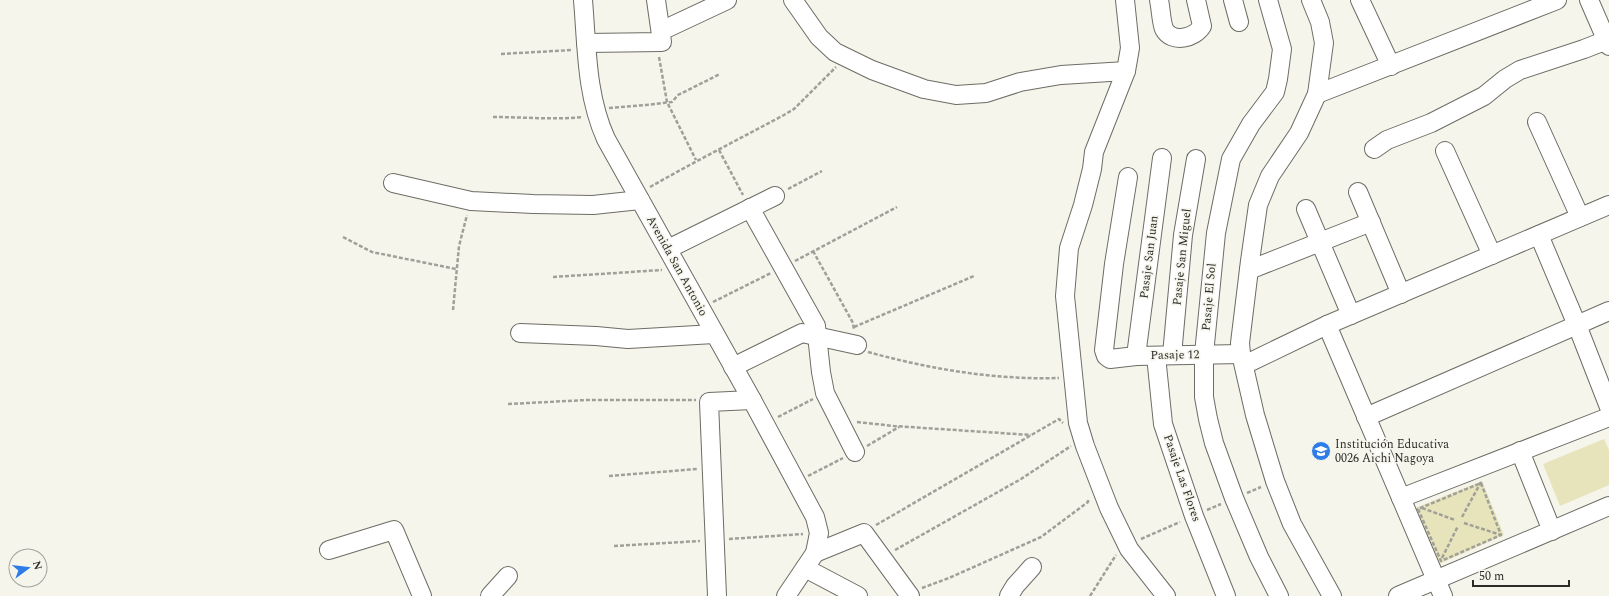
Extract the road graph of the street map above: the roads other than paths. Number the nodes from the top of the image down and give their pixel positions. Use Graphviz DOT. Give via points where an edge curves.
graph roads {
  1 [pos="583,0"];
  2 [pos="656,0"];
  3 [pos="727,0"];
  4 [pos="793,0"];
  5 [pos="1126,0"];
  6 [pos="1159,0"];
  7 [pos="1196,0"];
  8 [pos="1233,0"];
  9 [pos="1268,0"];
  10 [pos="1311,0"];
  11 [pos="1360,0"];
  12 [pos="1556,0"];
  13 [pos="1589,0"];
  14 [pos="1239,22"];
  15 [pos="659,39"];
  16 [pos="1608,43"];
  17 [pos="586,46"];
  18 [pos="1391,66"];
  19 [pos="1126,71"];
  20 [pos="1317,94"];
  21 [pos="1537,122"];
  22 [pos="1374,149"];
  23 [pos="1445,151"];
  24 [pos="1162,158"];
  25 [pos="1196,159"];
  26 [pos="1128,177"];
  27 [pos="393,183"];
  28 [pos="1358,192"];
  29 [pos="775,196"];
  30 [pos="639,197"];
  31 [pos="1609,205"];
  32 [pos="750,208"];
  33 [pos="1306,209"];
  34 [pos="1580,217"];
  35 [pos="1371,222"];
  36 [pos="1539,235"];
  37 [pos="1320,241"];
  38 [pos="668,249"];
  39 [pos="1492,255"];
  40 [pos="1248,270"];
  41 [pos="1402,294"];
  42 [pos="1609,311"];
  43 [pos="1351,315"];
  44 [pos="1327,325"];
  45 [pos="1577,325"];
  46 [pos="520,333"];
  47 [pos="714,334"];
  48 [pos="816,336"];
  49 [pos="857,345"];
  50 [pos="1204,354"];
  51 [pos="1136,356"];
  52 [pos="1164,356"];
  53 [pos="1242,360"];
  54 [pos="733,367"];
  55 [pos="752,400"];
  56 [pos="1609,407"];
  57 [pos="1609,416"];
  58 [pos="1366,417"];
  59 [pos="1520,451"];
  60 [pos="855,452"];
  61 [pos="1401,498"];
  62 [pos="1609,506"];
  63 [pos="1552,531"];
  64 [pos="329,550"];
  65 [pos="815,553"];
  66 [pos="1032,567"];
  67 [pos="805,568"];
  68 [pos="508,576"];
  69 [pos="1442,578"];
  70 [pos="909,595"];
  71 [pos="422,596"];
  72 [pos="490,596"];
  73 [pos="717,596"];
  74 [pos="786,596"];
  75 [pos="858,596"];
  76 [pos="1009,596"];
  77 [pos="1166,596"];
  78 [pos="1226,596"];
  79 [pos="1279,596"];
  80 [pos="1332,596"];
  81 [pos="1398,596"];
  1 -- 17 [label="street, Avenida San Antonio"];
  2 -- 15 [label="street"];
  3 -- 15 [label="street"];
  4 -- 19 [label="street" via="819,36 835,52 872,70 924,89 956,95 986,93 1020,82 1061,75"];
  5 -- 19 [label="street" via="1130,48"];
  6 -- 7 [label="street" via="1164,28 1171,35 1185,38 1195,34 1202,26"];
  8 -- 14 [label="street"];
  9 -- 50 [label="street, Pasaje El Sol" via="1282,49 1278,79 1274,92 1251,124 1231,159 1216,233"];
  10 -- 20 [label="street" via="1320,22 1324,43"];
  11 -- 18 [label="street"];
  12 -- 18 [label="street"];
  13 -- 16 [label="street"];
  15 -- 17 [label="street"];
  16 -- 22 [label="street" via="1520,70 1484,96 1431,123 1387,140"];
  17 -- 30 [label="street, Avenida San Antonio" via="596,112 606,139"];
  18 -- 20 [label="street"];
  19 -- 77 [label="street" via="1094,152 1083,205 1069,248 1065,296 1078,422 1109,508 1125,541"];
  20 -- 40 [label="street" via="1299,133 1270,176 1258,205"];
  21 -- 34 [label="street"];
  23 -- 39 [label="street"];
  24 -- 51 [label="street, Pasaje San Juan"];
  25 -- 52 [label="street, Pasaje San Miguel"];
  26 -- 51 [label="street, Pasaje 12" via="1104,350 1110,358"];
  27 -- 30 [label="street" via="471,201 594,205"];
  28 -- 35 [label="street"];
  29 -- 32 [label="street"];
  30 -- 38 [label="street, Avenida San Antonio"];
  31 -- 34 [label="street"];
  32 -- 38 [label="street"];
  32 -- 48 [label="street" via="816,326"];
  33 -- 37 [label="street"];
  34 -- 36 [label="street"];
  35 -- 37 [label="street"];
  35 -- 41 [label="street"];
  36 -- 39 [label="street"];
  36 -- 45 [label="street"];
  37 -- 40 [label="street"];
  37 -- 43 [label="street"];
  38 -- 47 [label="street, Avenida San Antonio"];
  39 -- 41 [label="street"];
  40 -- 53 [label="street" via="1240,343"];
  41 -- 43 [label="street"];
  42 -- 45 [label="street"];
  43 -- 44 [label="street"];
  44 -- 53 [label="street"];
  44 -- 58 [label="street"];
  45 -- 56 [label="street"];
  45 -- 58 [label="street"];
  46 -- 47 [label="street" via="628,339"];
  47 -- 54 [label="street, Avenida San Antonio"];
  48 -- 49 [label="street"];
  48 -- 54 [label="street" via="802,333"];
  48 -- 60 [label="street" via="825,393"];
  50 -- 52 [label="street, Pasaje 12"];
  50 -- 53 [label="street, Pasaje 12"];
  50 -- 79 [label="street, Pasaje El Sol" via="1204,397 1214,443 1259,557"];
  51 -- 52 [label="street, Pasaje 12"];
  52 -- 78 [label="street, Pasaje Las Flores" via="1163,424 1194,516"];
  53 -- 80 [label="street" via="1254,415 1275,481 1292,524"];
  54 -- 55 [label="street, Avenida San Antonio"];
  55 -- 65 [label="street, Avenida San Antonio" via="815,517 819,533"];
  55 -- 73 [label="street" via="709,402"];
  57 -- 59 [label="street"];
  58 -- 61 [label="street"];
  59 -- 61 [label="street" via="1478,476"];
  59 -- 63 [label="street"];
  61 -- 69 [label="street"];
  62 -- 63 [label="street"];
  63 -- 69 [label="street" via="1504,543"];
  64 -- 71 [label="street" via="394,530"];
  65 -- 67 [label="street"];
  65 -- 70 [label="street" via="864,533"];
  66 -- 76 [label="street"];
  67 -- 74 [label="street"];
  67 -- 75 [label="street"];
  68 -- 72 [label="street"];
  69 -- 81 [label="street"];
}
